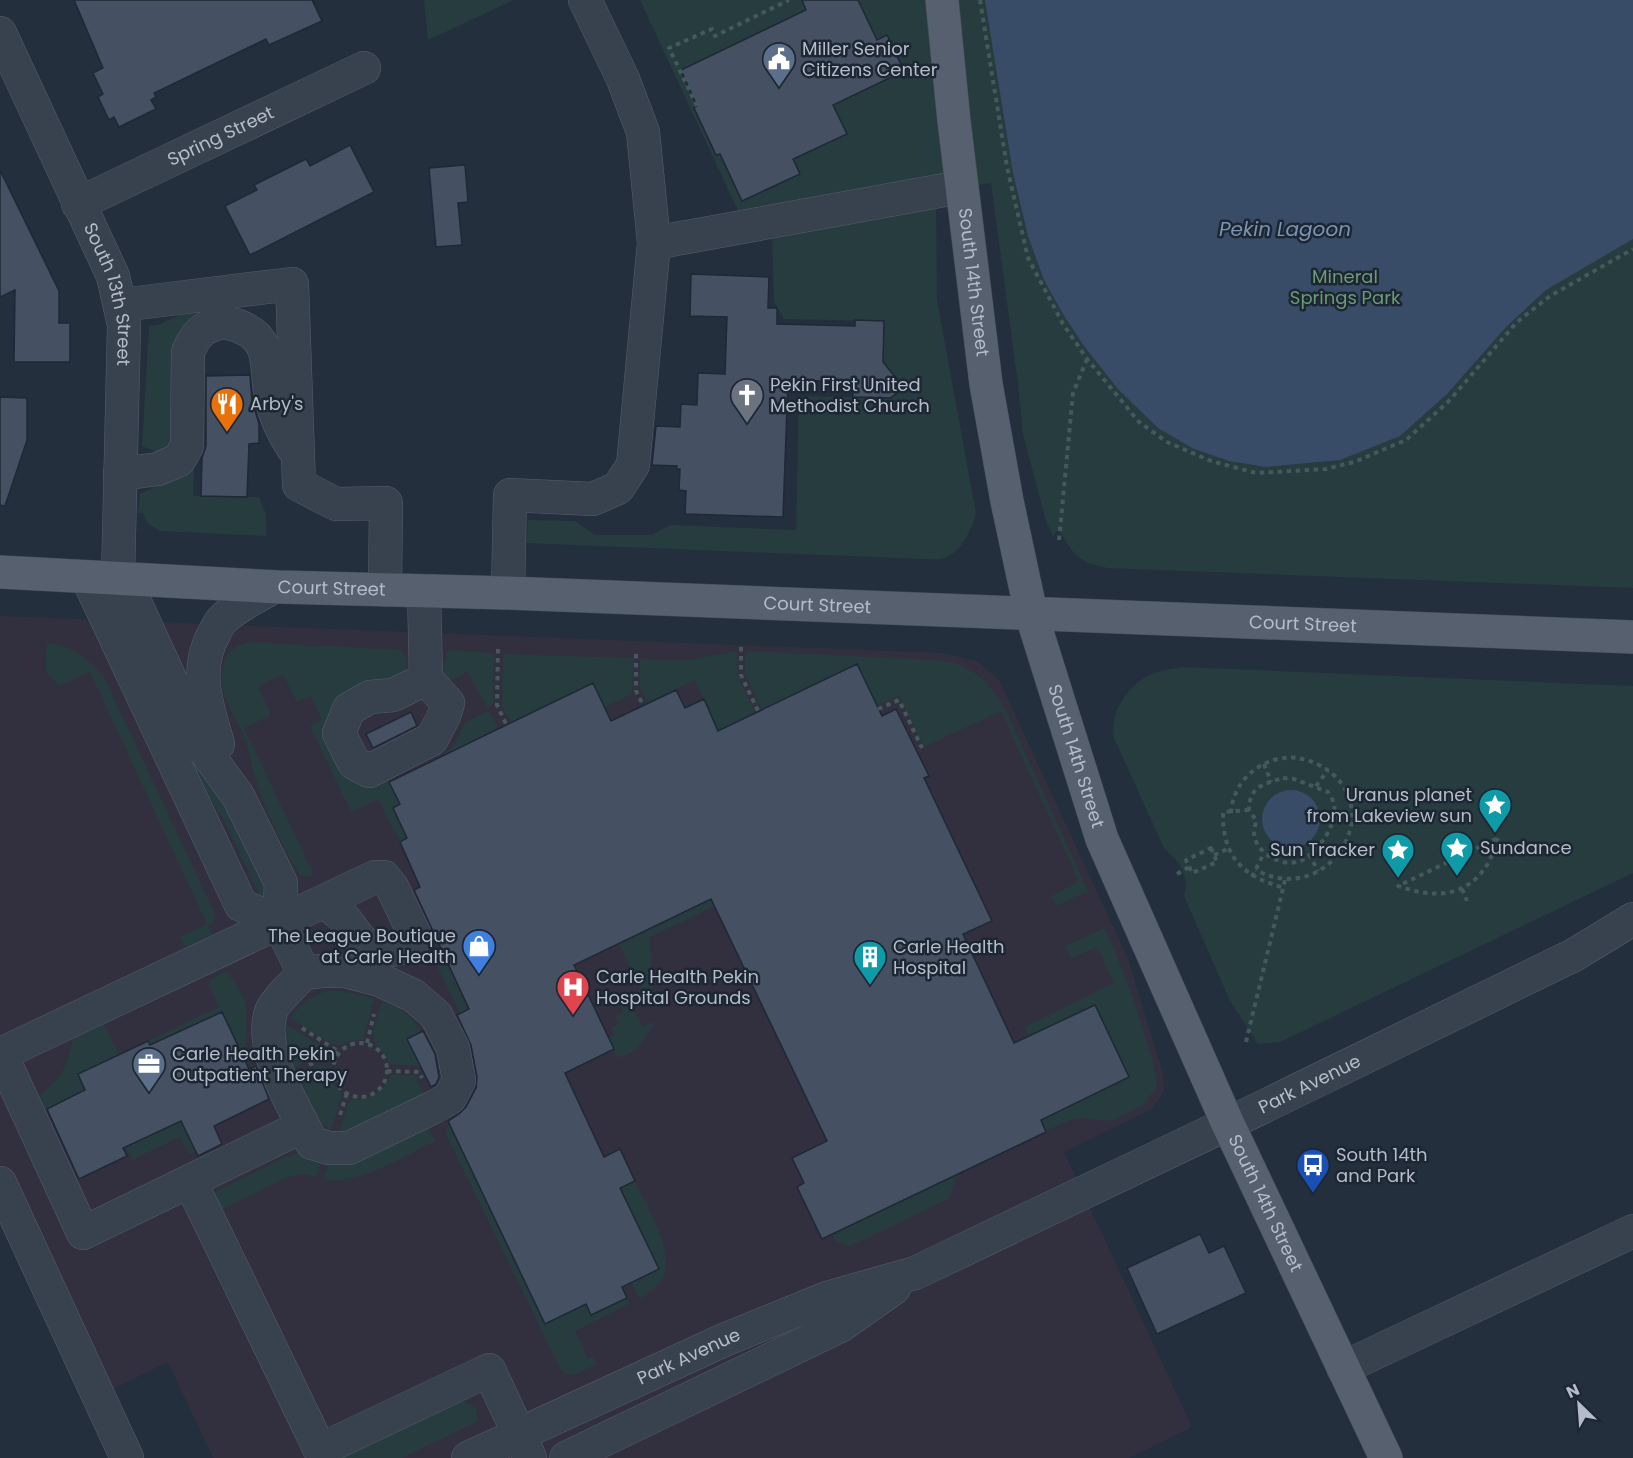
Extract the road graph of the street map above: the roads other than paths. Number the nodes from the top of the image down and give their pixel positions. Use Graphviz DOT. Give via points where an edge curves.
graph roads {
  1 [pos="585,0"];
  2 [pos="942,0"];
  3 [pos="0,33"];
  4 [pos="364,68"];
  5 [pos="961,187"];
  6 [pos="78,204"];
  7 [pos="654,243"];
  8 [pos="121,305"];
  9 [pos="298,457"];
  10 [pos="120,474"];
  11 [pos="0,572"];
  12 [pos="109,578"];
  13 [pos="273,587"];
  14 [pos="385,590"];
  15 [pos="424,591"];
  16 [pos="508,593"];
  17 [pos="1031,613"];
  18 [pos="1633,637"];
  19 [pos="426,679"];
  20 [pos="238,796"];
  21 [pos="324,902"];
  22 [pos="1633,919"];
  23 [pos="279,923"];
  24 [pos="1633,936"];
  25 [pos="1574,955"];
  26 [pos="304,973"];
  27 [pos="1228,1124"];
  28 [pos="303,1126"];
  29 [pos="190,1181"];
  30 [pos="0,1183"];
  31 [pos="1633,1231"];
  32 [pos="915,1273"];
  33 [pos="1343,1368"];
  34 [pos="525,1446"];
  35 [pos="128,1458"];
  36 [pos="468,1458"];
  37 [pos="566,1458"];
  38 [pos="1386,1458"];
  1 -- 7 [label="street" via="623,79 643,132"];
  2 -- 5 [label="main road, South 14th Street"];
  3 -- 6 [label="street, South 13th Street"];
  4 -- 6 [label="street, Spring Street"];
  5 -- 7 [label="street"];
  5 -- 17 [label="main road, South 14th Street" via="986,384"];
  6 -- 8 [label="street, South 13th Street" via="113,276"];
  7 -- 16 [label="street" via="633,465 618,488 593,499 510,495"];
  8 -- 9 [label="street" via="292,284"];
  8 -- 10 [label="street, South 13th Street" via="124,325"];
  9 -- 10 [label="street" via="280,428 270,395 264,348 255,334 241,326 223,323 204,328 188,352 187,446 179,460 158,469"];
  9 -- 14 [label="street" via="299,485 336,504 386,502"];
  10 -- 12 [label="street, South 13th Street"];
  11 -- 12 [label="main road, Court Street"];
  12 -- 13 [label="main road, Court Street"];
  12 -- 20 [label="street" via="200,744"];
  12 -- 23 [label="street" via="241,905"];
  13 -- 14 [label="main road, Court Street"];
  13 -- 20 [label="street" via="221,621 207,645 202,676 207,708"];
  14 -- 15 [label="main road, Court Street"];
  15 -- 16 [label="main road, Court Street"];
  15 -- 19 [label="street"];
  16 -- 17 [label="main road, Court Street"];
  17 -- 18 [label="main road, Court Street"];
  17 -- 27 [label="main road, South 14th Street" via="1101,839"];
  20 -- 23 [label="street" via="281,884"];
  21 -- 23 [label="street"];
  22 -- 25 [label="street, Park Avenue"];
  23 -- 26 [label="street"];
  23 -- 29 [label="street" via="1,1054 83,1233"];
  24 -- 25 [label="street, Park Avenue"];
  25 -- 27 [label="street, Park Avenue"];
  26 -- 28 [label="street" via="271,1011 267,1037 277,1071"];
  26 -- 28 [label="street" via="345,971 380,980 414,996 436,1015 453,1048 459,1080 450,1098 349,1148 312,1143"];
  27 -- 32 [label="street, Park Avenue"];
  27 -- 33 [label="main road, South 14th Street"];
  28 -- 29 [label="street"];
  29 -- 34 [label="street" via="320,1450 489,1370"];
  30 -- 35 [label="street"];
  31 -- 33 [label="street"];
  32 -- 34 [label="street, Park Avenue" via="827,1298 724,1340"];
  32 -- 37 [label="street, Park Avenue" via="840,1326"];
  33 -- 38 [label="main road, South 14th Street"];
  34 -- 36 [label="street, Park Avenue"];
}
